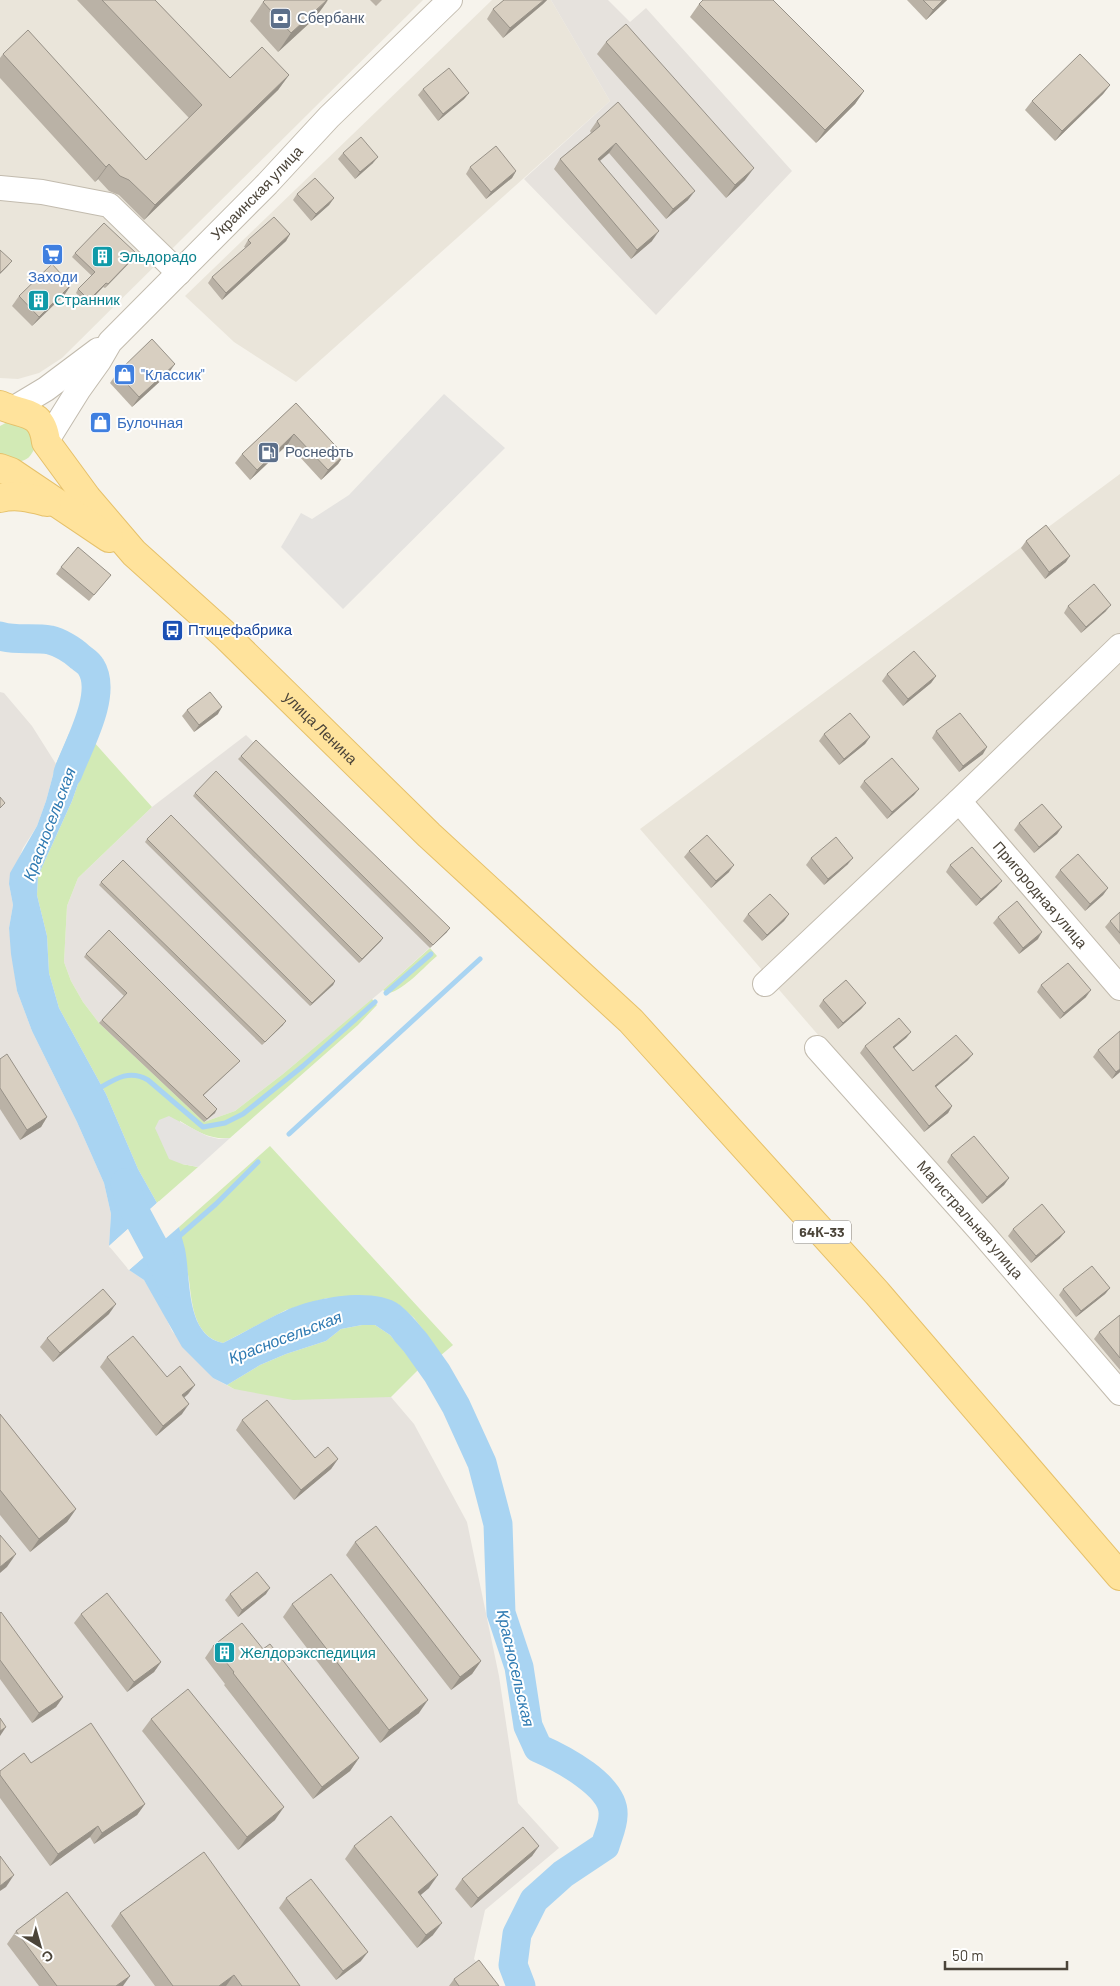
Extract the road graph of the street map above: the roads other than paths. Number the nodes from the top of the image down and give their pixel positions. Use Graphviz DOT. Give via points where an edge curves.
graph roads {
  1 [pos="450,0"];
  2 [pos="0,188"];
  3 [pos="179,273"];
  4 [pos="110,342"];
  5 [pos="4,410"];
  6 [pos="46,442"];
  7 [pos="4,474"];
  8 [pos="0,498"];
  9 [pos="59,505"];
  10 [pos="134,553"];
  11 [pos="1120,646"];
  12 [pos="959,801"];
  13 [pos="765,984"];
  14 [pos="1120,988"];
  15 [pos="817,1048"];
  16 [pos="1120,1393"];
  17 [pos="1120,1576"];
  1 -- 3 [label="street, Украинская улица" via="329,117"];
  2 -- 3 [label="street" via="42,192 109,205"];
  3 -- 4 [label="street, Украинская улица"];
  4 -- 5 [label="street" via="46,389"];
  4 -- 6 [label="street, Украинская улица"];
  5 -- 6 [label="main road, улица Ленина" via="22,411 35,418"];
  6 -- 7 [label="main road, Украинская улица" via="38,462 30,468"];
  6 -- 10 [label="main road, улица Ленина" via="87,498"];
  7 -- 9 [label="main road, улица Ленина"];
  8 -- 9 [label="main road" via="23,496"];
  9 -- 10 [label="main road, улица Ленина"];
  10 -- 17 [label="main road, улица Ленина / 64К-33" via="224,634 429,835 637,1029 877,1293"];
  11 -- 12 [label="street"];
  12 -- 13 [label="street"];
  12 -- 14 [label="street, Пригородная улица"];
  15 -- 16 [label="street, Магистральная улица"];
}
